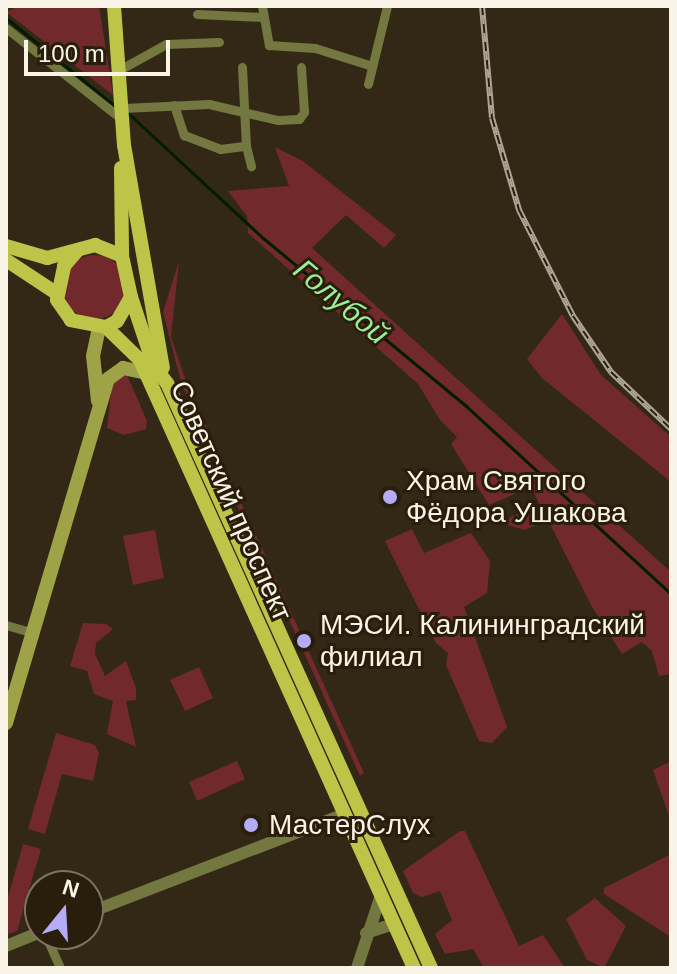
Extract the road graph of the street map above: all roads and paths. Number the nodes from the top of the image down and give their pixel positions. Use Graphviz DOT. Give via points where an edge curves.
graph roads {
  1 [pos="114,6"];
  2 [pos="387,6"];
  3 [pos="262,11"];
  4 [pos="197,14"];
  5 [pos="6,28"];
  6 [pos="219,42"];
  7 [pos="372,66"];
  8 [pos="242,67"];
  9 [pos="301,67"];
  10 [pos="124,70"];
  11 [pos="368,84"];
  12 [pos="174,105"];
  13 [pos="245,109"];
  14 [pos="123,111"];
  15 [pos="124,145"];
  16 [pos="246,146"];
  17 [pos="251,166"];
  18 [pos="6,246"];
  19 [pos="78,250"];
  20 [pos="122,256"];
  21 [pos="6,260"];
  22 [pos="56,293"];
  23 [pos="131,297"];
  24 [pos="102,328"];
  25 [pos="146,373"];
  26 [pos="167,383"];
  27 [pos="98,405"];
  28 [pos="6,625"];
  29 [pos="34,633"];
  30 [pos="6,723"];
  31 [pos="344,814"];
  32 [pos="381,895"];
  33 [pos="104,907"];
  34 [pos="394,924"];
  35 [pos="366,933"];
  36 [pos="51,950"];
  37 [pos="60,968"];
  38 [pos="357,968"];
  39 [pos="414,968"];
  40 [pos="431,968"];
  1 -- 10 [label="main road, Советский проспект"];
  2 -- 7 [label="street"];
  3 -- 4 [label="street"];
  3 -- 7 [label="street" via="269,45 315,48"];
  5 -- 14 [label="street"];
  6 -- 10 [label="street" via="166,44"];
  7 -- 11 [label="street"];
  8 -- 13 [label="street"];
  9 -- 13 [label="street" via="304,112 299,119 278,120"];
  10 -- 14 [label="main road, Советский проспект"];
  12 -- 13 [label="street"];
  12 -- 14 [label="street"];
  12 -- 16 [label="street" via="177,127 197,143 220,149"];
  13 -- 16 [label="street"];
  14 -- 15 [label="main road, Советский проспект"];
  15 -- 20 [label="main road, Советский проспект"];
  15 -- 26 [label="main road, Советский проспект"];
  16 -- 17 [label="street"];
  18 -- 19 [label="main road" via="47,258"];
  19 -- 20 [label="main road" via="95,245"];
  19 -- 22 [label="main road" via="64,266"];
  20 -- 23 [label="main road"];
  21 -- 22 [label="main road"];
  22 -- 24 [label="main road" via="71,320"];
  23 -- 24 [label="main road" via="117,321"];
  23 -- 26 [label="main road, Советский проспект" via="154,366"];
  24 -- 25 [label="main road, Советский проспект" via="132,349"];
  24 -- 27 [label="main road" via="93,356"];
  25 -- 27 [label="main road" via="123,368 108,379"];
  25 -- 31 [label="main road, Советский проспект"];
  26 -- 40 [label="main road, Советский проспект"];
  27 -- 29 [label="main road"];
  28 -- 29 [label="street"];
  29 -- 30 [label="main road"];
  31 -- 32 [label="main road, Советский проспект"];
  31 -- 33 [label="street"];
  32 -- 34 [label="main road, Советский проспект"];
  32 -- 35 [label="street"];
  34 -- 35 [label="street"];
  34 -- 39 [label="main road, Советский проспект"];
  35 -- 38 [label="street"];
  36 -- 37 [label="street"];
}
